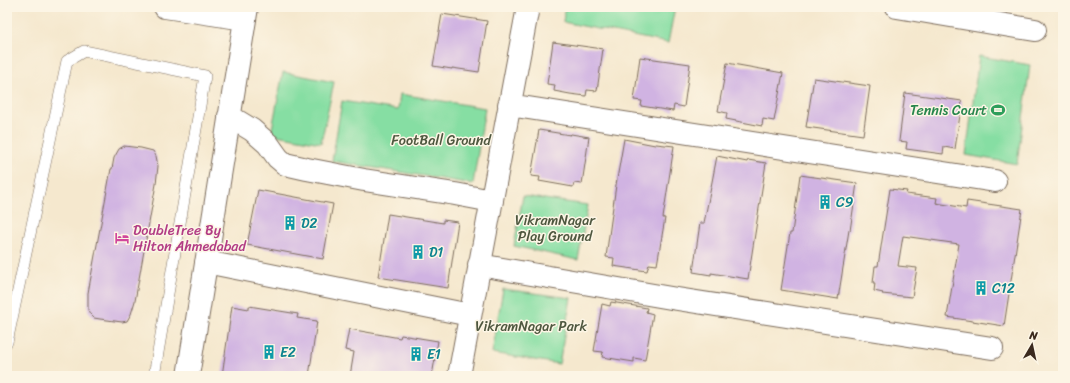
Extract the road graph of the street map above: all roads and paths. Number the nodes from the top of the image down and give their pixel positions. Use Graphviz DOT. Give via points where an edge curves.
graph roads {
  1 [pos="165,7"];
  2 [pos="528,7"];
  3 [pos="896,7"];
  4 [pos="246,13"];
  5 [pos="1035,30"];
  6 [pos="509,105"];
  7 [pos="229,116"];
  8 [pos="995,181"];
  9 [pos="492,201"];
  10 [pos="206,262"];
  11 [pos="479,265"];
  12 [pos="470,315"];
  13 [pos="7,342"];
  14 [pos="992,348"];
  15 [pos="154,376"];
  16 [pos="188,376"];
  17 [pos="459,376"];
  1 -- 4 [label="street"];
  2 -- 6 [label="street"];
  3 -- 5 [label="street"];
  4 -- 7 [label="street"];
  6 -- 8 [label="street"];
  6 -- 9 [label="street"];
  7 -- 9 [label="street" via="252,130 285,164"];
  7 -- 10 [label="street"];
  9 -- 11 [label="street"];
  10 -- 12 [label="street"];
  10 -- 16 [label="street"];
  11 -- 12 [label="street"];
  11 -- 14 [label="street"];
  12 -- 17 [label="street"];
  13 -- 15 [label="lane" via="67,61 84,51 205,76"];
}
